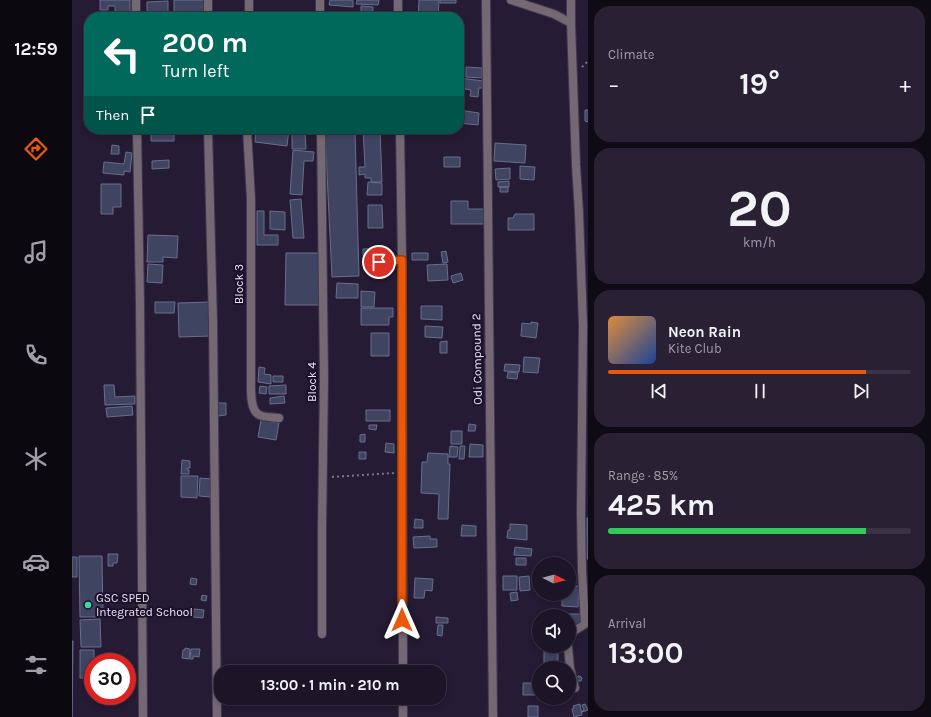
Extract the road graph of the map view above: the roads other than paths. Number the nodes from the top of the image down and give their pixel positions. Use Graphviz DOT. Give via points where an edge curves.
graph roads {
  1 [pos="136,0"];
  2 [pos="208,0"];
  3 [pos="250,0"];
  4 [pos="320,0"];
  5 [pos="398,0"];
  6 [pos="486,0"];
  7 [pos="512,0"];
  8 [pos="571,0"];
  9 [pos="136,12"];
  10 [pos="208,12"];
  11 [pos="249,12"];
  12 [pos="320,12"];
  13 [pos="398,12"];
  14 [pos="571,24"];
  15 [pos="137,134"];
  16 [pos="208,134"];
  17 [pos="247,134"];
  18 [pos="321,134"];
  19 [pos="400,134"];
  20 [pos="579,213"];
  21 [pos="588,220"];
  22 [pos="402,260"];
  23 [pos="368,263"];
  24 [pos="581,270"];
  25 [pos="588,277"];
  26 [pos="279,418"];
  27 [pos="576,630"];
  28 [pos="322,634"];
  29 [pos="403,665"];
  30 [pos="403,705"];
  31 [pos="143,717"];
  32 [pos="217,717"];
  33 [pos="403,717"];
  34 [pos="492,717"];
  1 -- 9 [label="street"];
  2 -- 10 [label="street"];
  3 -- 11 [label="street"];
  4 -- 12 [label="street"];
  5 -- 13 [label="street"];
  6 -- 34 [label="street, Odi Compound 2"];
  7 -- 14 [label="street" via="554,14"];
  8 -- 14 [label="street"];
  14 -- 20 [label="street"];
  15 -- 31 [label="street"];
  16 -- 32 [label="street" via="213,322"];
  17 -- 26 [label="street, Block 3" via="252,403 257,414"];
  18 -- 28 [label="street, Block 4" via="324,378"];
  19 -- 22 [label="street"];
  20 -- 21 [label="street"];
  20 -- 24 [label="street"];
  22 -- 23 [label="lane"];
  22 -- 29 [label="street"];
  24 -- 25 [label="street"];
  24 -- 27 [label="street" via="582,571 585,624"];
  30 -- 33 [label="street"];
}
